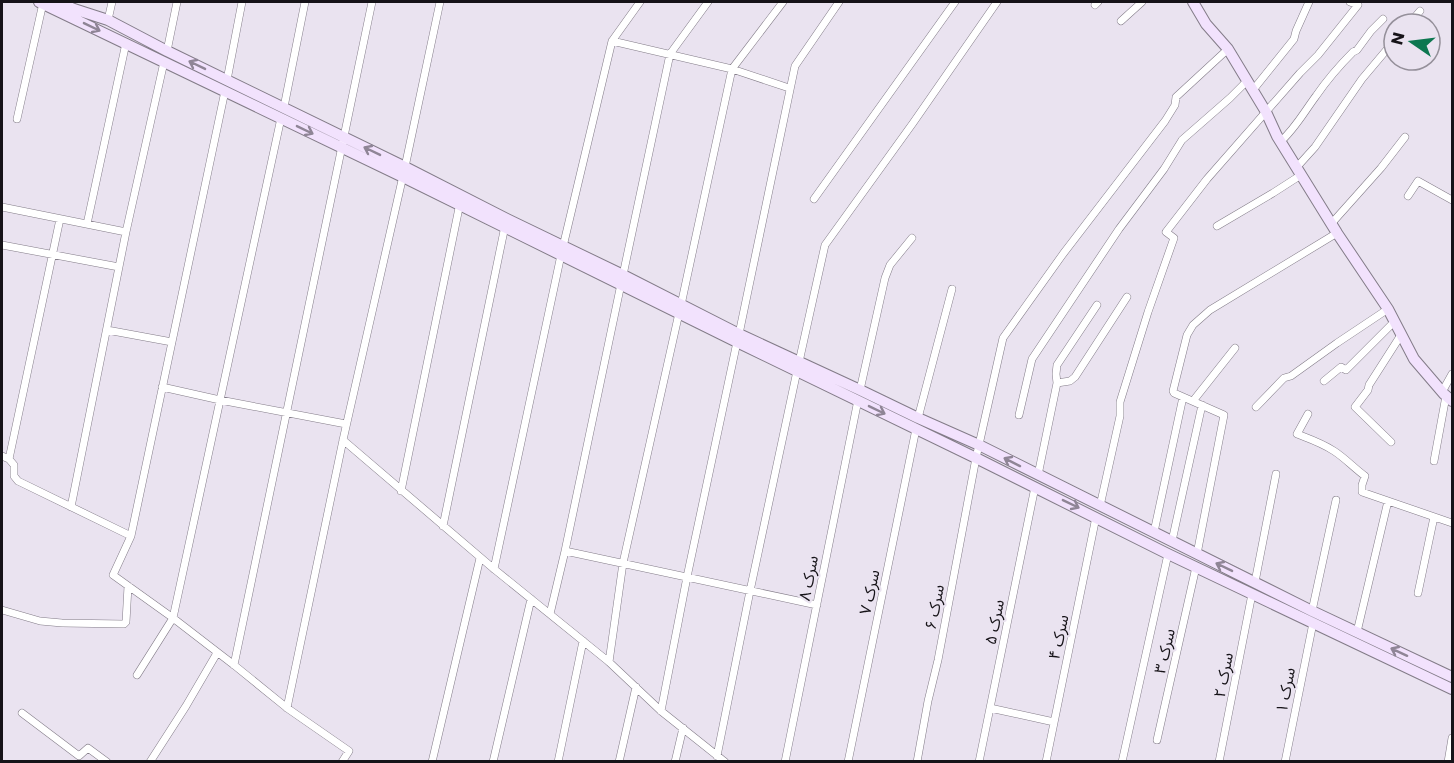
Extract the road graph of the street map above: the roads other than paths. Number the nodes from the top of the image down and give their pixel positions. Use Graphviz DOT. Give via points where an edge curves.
graph roads {
  1 [pos="41,2"];
  2 [pos="58,2"];
  3 [pos="112,2"];
  4 [pos="177,2"];
  5 [pos="242,2"];
  6 [pos="305,2"];
  7 [pos="372,2"];
  8 [pos="440,2"];
  9 [pos="640,2"];
  10 [pos="708,2"];
  11 [pos="783,2"];
  12 [pos="839,2"];
  13 [pos="955,2"];
  14 [pos="997,2"];
  15 [pos="1142,2"];
  16 [pos="1192,2"];
  17 [pos="1309,2"];
  18 [pos="1350,2"];
  19 [pos="108,20"];
  20 [pos="1382,20"];
  21 [pos="1121,21"];
  22 [pos="612,41"];
  23 [pos="126,43"];
  24 [pos="1228,50"];
  25 [pos="670,54"];
  26 [pos="165,56"];
  27 [pos="1382,56"];
  28 [pos="732,69"];
  29 [pos="226,85"];
  30 [pos="1250,86"];
  31 [pos="789,88"];
  32 [pos="1266,112"];
  33 [pos="283,113"];
  34 [pos="17,119"];
  35 [pos="1405,137"];
  36 [pos="342,142"];
  37 [pos="1280,142"];
  38 [pos="1298,171"];
  39 [pos="404,172"];
  40 [pos="1408,196"];
  41 [pos="814,199"];
  42 [pos="461,200"];
  43 [pos="1452,200"];
  44 [pos="2,207"];
  45 [pos="60,219"];
  46 [pos="506,223"];
  47 [pos="87,224"];
  48 [pos="1217,226"];
  49 [pos="1334,229"];
  50 [pos="126,232"];
  51 [pos="912,238"];
  52 [pos="2,244"];
  53 [pos="562,251"];
  54 [pos="52,255"];
  55 [pos="119,267"];
  56 [pos="622,279"];
  57 [pos="952,289"];
  58 [pos="1127,297"];
  59 [pos="1097,305"];
  60 [pos="680,309"];
  61 [pos="1388,309"];
  62 [pos="1395,322"];
  63 [pos="107,330"];
  64 [pos="1401,335"];
  65 [pos="738,338"];
  66 [pos="172,342"];
  67 [pos="1235,348"];
  68 [pos="798,366"];
  69 [pos="1452,374"];
  70 [pos="1324,381"];
  71 [pos="1057,383"];
  72 [pos="162,387"];
  73 [pos="859,395"];
  74 [pos="1447,396"];
  75 [pos="1183,397"];
  76 [pos="220,400"];
  77 [pos="1193,401"];
  78 [pos="1202,405"];
  79 [pos="1256,407"];
  80 [pos="287,412"];
  81 [pos="1308,414"];
  82 [pos="1019,416"];
  83 [pos="346,424"];
  84 [pos="917,424"];
  85 [pos="343,440"];
  86 [pos="1392,442"];
  87 [pos="979,445"];
  88 [pos="2,456"];
  89 [pos="976,458"];
  90 [pos="9,459"];
  91 [pos="1434,461"];
  92 [pos="1276,474"];
  93 [pos="1038,475"];
  94 [pos="1035,487"];
  95 [pos="400,491"];
  96 [pos="1335,500"];
  97 [pos="1388,501"];
  98 [pos="1100,506"];
  99 [pos="71,507"];
  100 [pos="1096,517"];
  101 [pos="1434,517"];
  102 [pos="1452,523"];
  103 [pos="443,526"];
  104 [pos="1154,532"];
  105 [pos="130,536"];
  106 [pos="1172,542"];
  107 [pos="565,551"];
  108 [pos="1168,554"];
  109 [pos="1197,554"];
  110 [pos="480,558"];
  111 [pos="623,564"];
  112 [pos="1196,567"];
  113 [pos="494,569"];
  114 [pos="687,577"];
  115 [pos="1255,582"];
  116 [pos="128,586"];
  117 [pos="750,591"];
  118 [pos="1418,593"];
  119 [pos="1252,594"];
  120 [pos="531,599"];
  121 [pos="817,605"];
  122 [pos="2,610"];
  123 [pos="1312,610"];
  124 [pos="550,614"];
  125 [pos="173,618"];
  126 [pos="1312,623"];
  127 [pos="1357,632"];
  128 [pos="583,641"];
  129 [pos="217,652"];
  130 [pos="609,662"];
  131 [pos="234,665"];
  132 [pos="137,675"];
  133 [pos="1452,677"];
  134 [pos="636,687"];
  135 [pos="1452,689"];
  136 [pos="287,708"];
  137 [pos="990,708"];
  138 [pos="661,711"];
  139 [pos="22,713"];
  140 [pos="1054,722"];
  141 [pos="683,728"];
  142 [pos="1452,738"];
  143 [pos="1157,740"];
  144 [pos="717,756"];
  145 [pos="107,762"];
  146 [pos="150,762"];
  147 [pos="342,762"];
  148 [pos="432,762"];
  149 [pos="493,762"];
  150 [pos="558,762"];
  151 [pos="619,762"];
  152 [pos="675,762"];
  153 [pos="725,762"];
  154 [pos="785,762"];
  155 [pos="848,762"];
  156 [pos="917,762"];
  157 [pos="979,762"];
  158 [pos="1046,762"];
  159 [pos="1122,762"];
  160 [pos="1219,762"];
  161 [pos="1285,762"];
  162 [pos="1448,762"];
  1 -- 23 [label="street, one-way"];
  1 -- 34 [label="street"];
  2 -- 19 [label="street"];
  3 -- 19 [label="street"];
  4 -- 26 [label="street"];
  5 -- 29 [label="street"];
  6 -- 33 [label="street"];
  7 -- 36 [label="street"];
  8 -- 39 [label="street"];
  9 -- 22 [label="street"];
  10 -- 25 [label="street"];
  11 -- 28 [label="street"];
  12 -- 31 [label="street" via="795,66"];
  13 -- 41 [label="street"];
  14 -- 68 [label="street" via="825,245"];
  15 -- 21 [label="street"];
  16 -- 24 [label="street"];
  17 -- 30 [label="street" via="1294,39"];
  18 -- 32 [label="street" via="1358,6"];
  19 -- 26 [label="street"];
  20 -- 37 [label="street"];
  22 -- 25 [label="street"];
  22 -- 53 [label="street"];
  23 -- 26 [label="street"];
  23 -- 47 [label="street"];
  24 -- 30 [label="street"];
  24 -- 87 [label="street, سرک ۶" via="1176,97 1166,122 1003,338"];
  25 -- 28 [label="street"];
  25 -- 56 [label="street"];
  26 -- 29 [label="street"];
  26 -- 50 [label="street"];
  27 -- 38 [label="street"];
  28 -- 31 [label="street"];
  28 -- 60 [label="street"];
  29 -- 33 [label="street"];
  29 -- 66 [label="street"];
  30 -- 32 [label="street"];
  30 -- 82 [label="street" via="1182,140 1032,359"];
  31 -- 65 [label="street"];
  32 -- 37 [label="street"];
  32 -- 98 [label="street" via="1166,232 1174,238 1120,402"];
  33 -- 36 [label="street"];
  33 -- 76 [label="street"];
  35 -- 49 [label="street"];
  36 -- 39 [label="street"];
  36 -- 80 [label="street"];
  37 -- 38 [label="street"];
  38 -- 48 [label="street" via="1273,193"];
  38 -- 49 [label="street"];
  39 -- 42 [label="street"];
  39 -- 83 [label="street"];
  40 -- 43 [label="street" via="1418,181"];
  42 -- 46 [label="street"];
  42 -- 95 [label="street"];
  44 -- 45 [label="street"];
  45 -- 47 [label="street"];
  45 -- 54 [label="street"];
  46 -- 53 [label="street"];
  46 -- 103 [label="street"];
  47 -- 50 [label="street"];
  49 -- 61 [label="street"];
  49 -- 75 [label="street" via="1193,325 1184,343 1173,391"];
  50 -- 55 [label="street"];
  51 -- 73 [label="street, سرک ۸" via="890,265 885,278"];
  52 -- 54 [label="street"];
  53 -- 56 [label="street"];
  53 -- 113 [label="street"];
  54 -- 55 [label="street"];
  54 -- 90 [label="street"];
  55 -- 63 [label="street"];
  56 -- 60 [label="street"];
  56 -- 107 [label="street"];
  57 -- 84 [label="street, سرک ۷"];
  58 -- 71 [label="street" via="1076,376"];
  59 -- 71 [label="street" via="1057,365"];
  60 -- 65 [label="street"];
  60 -- 111 [label="street"];
  61 -- 62 [label="street"];
  61 -- 79 [label="street" via="1284,378"];
  62 -- 64 [label="street"];
  62 -- 70 [label="street" via="1346,370 1341,367"];
  63 -- 66 [label="street"];
  63 -- 99 [label="street"];
  64 -- 74 [label="street" via="1414,358"];
  64 -- 86 [label="street" via="1355,407"];
  65 -- 68 [label="street"];
  65 -- 114 [label="street"];
  66 -- 72 [label="street"];
  67 -- 77 [label="street"];
  68 -- 73 [label="street"];
  68 -- 117 [label="street"];
  69 -- 74 [label="street"];
  71 -- 93 [label="street"];
  72 -- 76 [label="street"];
  72 -- 105 [label="street"];
  73 -- 84 [label="street"];
  73 -- 121 [label="street, سرک ۸"];
  74 -- 91 [label="street"];
  75 -- 77 [label="street"];
  75 -- 104 [label="street"];
  76 -- 80 [label="street"];
  76 -- 125 [label="street"];
  77 -- 78 [label="street"];
  78 -- 106 [label="street"];
  78 -- 109 [label="street" via="1224,415"];
  80 -- 83 [label="street"];
  80 -- 131 [label="street"];
  81 -- 97 [label="street" via="1297,434 1335,452 1365,476 1362,492"];
  83 -- 85 [label="street"];
  84 -- 87 [label="street"];
  84 -- 89 [label="street"];
  84 -- 155 [label="street, سرک ۷"];
  85 -- 95 [label="street"];
  85 -- 136 [label="street"];
  87 -- 89 [label="street, سرک ۶"];
  93 -- 87 [label="street, one-way"];
  88 -- 90 [label="street"];
  89 -- 94 [label="street"];
  89 -- 156 [label="street, سرک ۶"];
  90 -- 99 [label="street" via="18,481"];
  92 -- 115 [label="street"];
  93 -- 98 [label="street"];
  94 -- 100 [label="street, one-way"];
  94 -- 137 [label="street, سرک ۵"];
  95 -- 103 [label="street"];
  96 -- 123 [label="street"];
  97 -- 101 [label="street"];
  97 -- 127 [label="street"];
  98 -- 104 [label="street"];
  99 -- 105 [label="street"];
  100 -- 108 [label="street"];
  100 -- 140 [label="street, سرک ۴"];
  101 -- 102 [label="street"];
  101 -- 118 [label="street"];
  103 -- 110 [label="street"];
  104 -- 106 [label="street"];
  105 -- 116 [label="street" via="112,574"];
  106 -- 109 [label="street"];
  107 -- 111 [label="street"];
  107 -- 124 [label="street"];
  108 -- 112 [label="street"];
  108 -- 159 [label="street"];
  115 -- 109 [label="street, one-way"];
  110 -- 113 [label="street"];
  110 -- 148 [label="street"];
  111 -- 114 [label="street"];
  111 -- 130 [label="street"];
  112 -- 119 [label="street"];
  112 -- 143 [label="street, سرک ۳"];
  113 -- 120 [label="street"];
  114 -- 117 [label="street"];
  114 -- 138 [label="street"];
  115 -- 123 [label="street"];
  116 -- 122 [label="street" via="124,624 40,621"];
  116 -- 125 [label="street"];
  117 -- 121 [label="street"];
  117 -- 144 [label="street"];
  119 -- 126 [label="street"];
  119 -- 160 [label="street, سرک ۲"];
  120 -- 124 [label="street"];
  120 -- 149 [label="street"];
  121 -- 154 [label="street, سرک ۸"];
  123 -- 127 [label="street"];
  124 -- 128 [label="street"];
  125 -- 129 [label="street"];
  125 -- 132 [label="street"];
  126 -- 135 [label="street"];
  126 -- 161 [label="street, سرک ۱"];
  133 -- 127 [label="street, one-way"];
  128 -- 130 [label="street"];
  128 -- 150 [label="street"];
  129 -- 131 [label="street"];
  129 -- 146 [label="street"];
  130 -- 134 [label="street"];
  131 -- 136 [label="street"];
  134 -- 138 [label="street"];
  134 -- 151 [label="street"];
  136 -- 147 [label="street" via="349,751"];
  137 -- 140 [label="street"];
  137 -- 157 [label="street, سرک ۵"];
  138 -- 141 [label="street"];
  139 -- 145 [label="street" via="80,756 88,748"];
  140 -- 158 [label="street, سرک ۴"];
  141 -- 144 [label="street"];
  141 -- 152 [label="street"];
  142 -- 162 [label="street"];
  144 -- 153 [label="street"];
}
